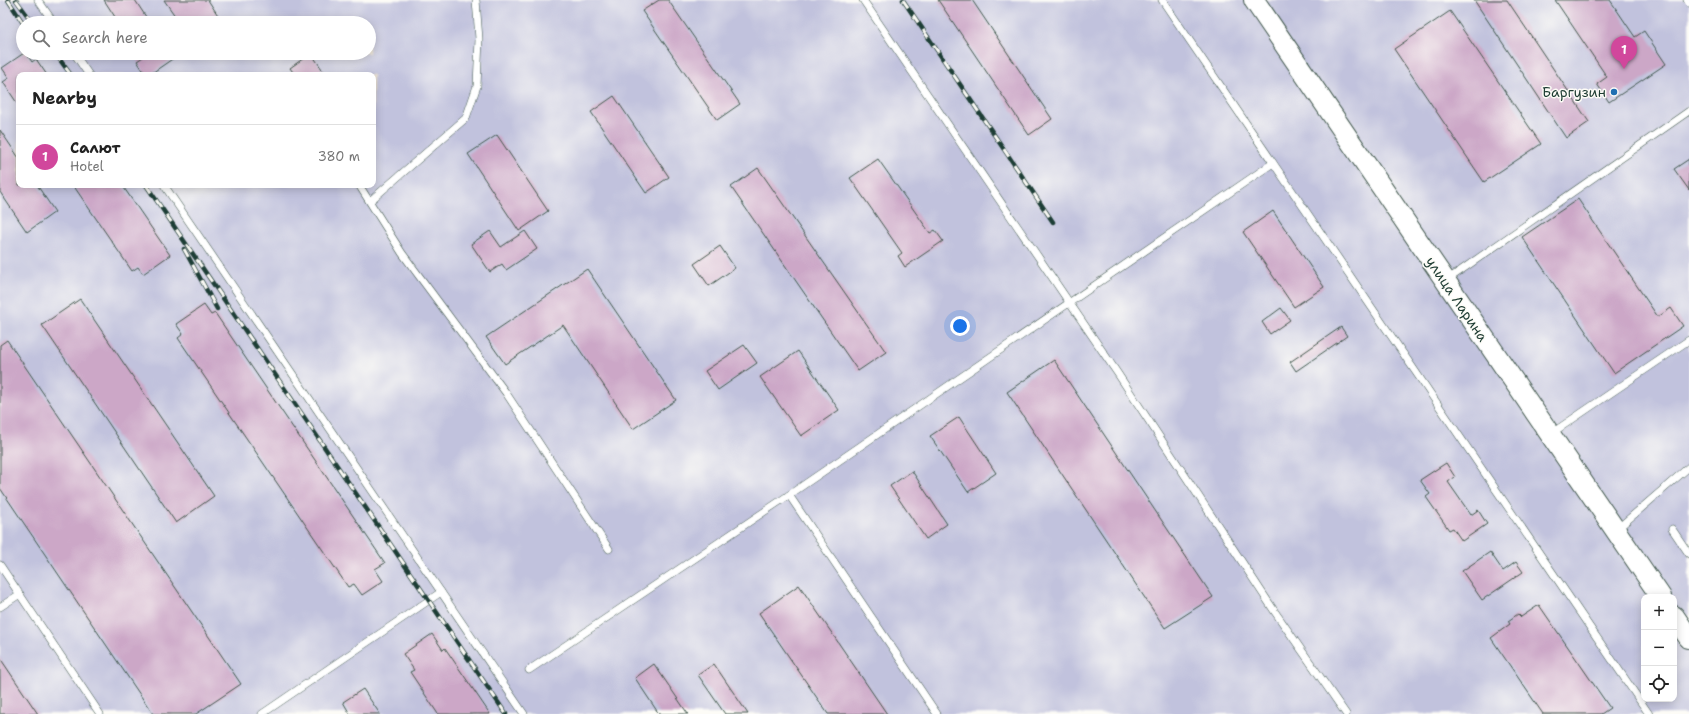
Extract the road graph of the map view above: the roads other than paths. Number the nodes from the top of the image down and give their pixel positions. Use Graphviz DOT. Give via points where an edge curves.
graph roads {
  1 [pos="38,0"];
  2 [pos="476,0"];
  3 [pos="863,0"];
  4 [pos="1162,0"];
  5 [pos="1687,0"];
  6 [pos="1259,2"];
  7 [pos="1689,3"];
  8 [pos="49,16"];
  9 [pos="79,60"];
  10 [pos="87,72"];
  11 [pos="1689,111"];
  12 [pos="1273,162"];
  13 [pos="166,188"];
  14 [pos="361,188"];
  15 [pos="370,201"];
  16 [pos="1446,281"];
  17 [pos="1070,303"];
  18 [pos="1689,340"];
  19 [pos="1550,434"];
  20 [pos="1689,467"];
  21 [pos="789,495"];
  22 [pos="1672,529"];
  23 [pos="1615,530"];
  24 [pos="609,549"];
  25 [pos="1689,554"];
  26 [pos="0,565"];
  27 [pos="441,592"];
  28 [pos="20,594"];
  29 [pos="1659,594"];
  30 [pos="0,607"];
  31 [pos="1677,620"];
  32 [pos="1689,638"];
  33 [pos="529,670"];
  34 [pos="100,714"];
  35 [pos="262,714"];
  36 [pos="524,714"];
  37 [pos="937,714"];
  38 [pos="1346,714"];
  39 [pos="1650,714"];
  1 -- 8 [label="lane"];
  2 -- 15 [label="lane" via="479,39 477,86 466,118"];
  3 -- 17 [label="lane"];
  4 -- 12 [label="lane"];
  5 -- 7 [label="lane"];
  6 -- 16 [label="street, улица Ларина"];
  9 -- 10 [label="lane"];
  11 -- 16 [label="lane"];
  12 -- 17 [label="lane"];
  12 -- 39 [label="lane"];
  13 -- 27 [label="lane"];
  14 -- 15 [label="lane"];
  15 -- 24 [label="lane" via="402,253 506,393"];
  16 -- 19 [label="street, улица Ларина"];
  17 -- 21 [label="lane"];
  17 -- 38 [label="lane" via="1275,612"];
  18 -- 19 [label="lane"];
  19 -- 23 [label="street, улица Ларина"];
  20 -- 23 [label="lane"];
  21 -- 33 [label="lane"];
  21 -- 37 [label="lane"];
  22 -- 25 [label="lane"];
  23 -- 29 [label="street, улица Ларина"];
  26 -- 28 [label="lane"];
  27 -- 35 [label="lane"];
  27 -- 36 [label="lane"];
  28 -- 30 [label="lane"];
  28 -- 34 [label="lane"];
  31 -- 32 [label="street"];
}
